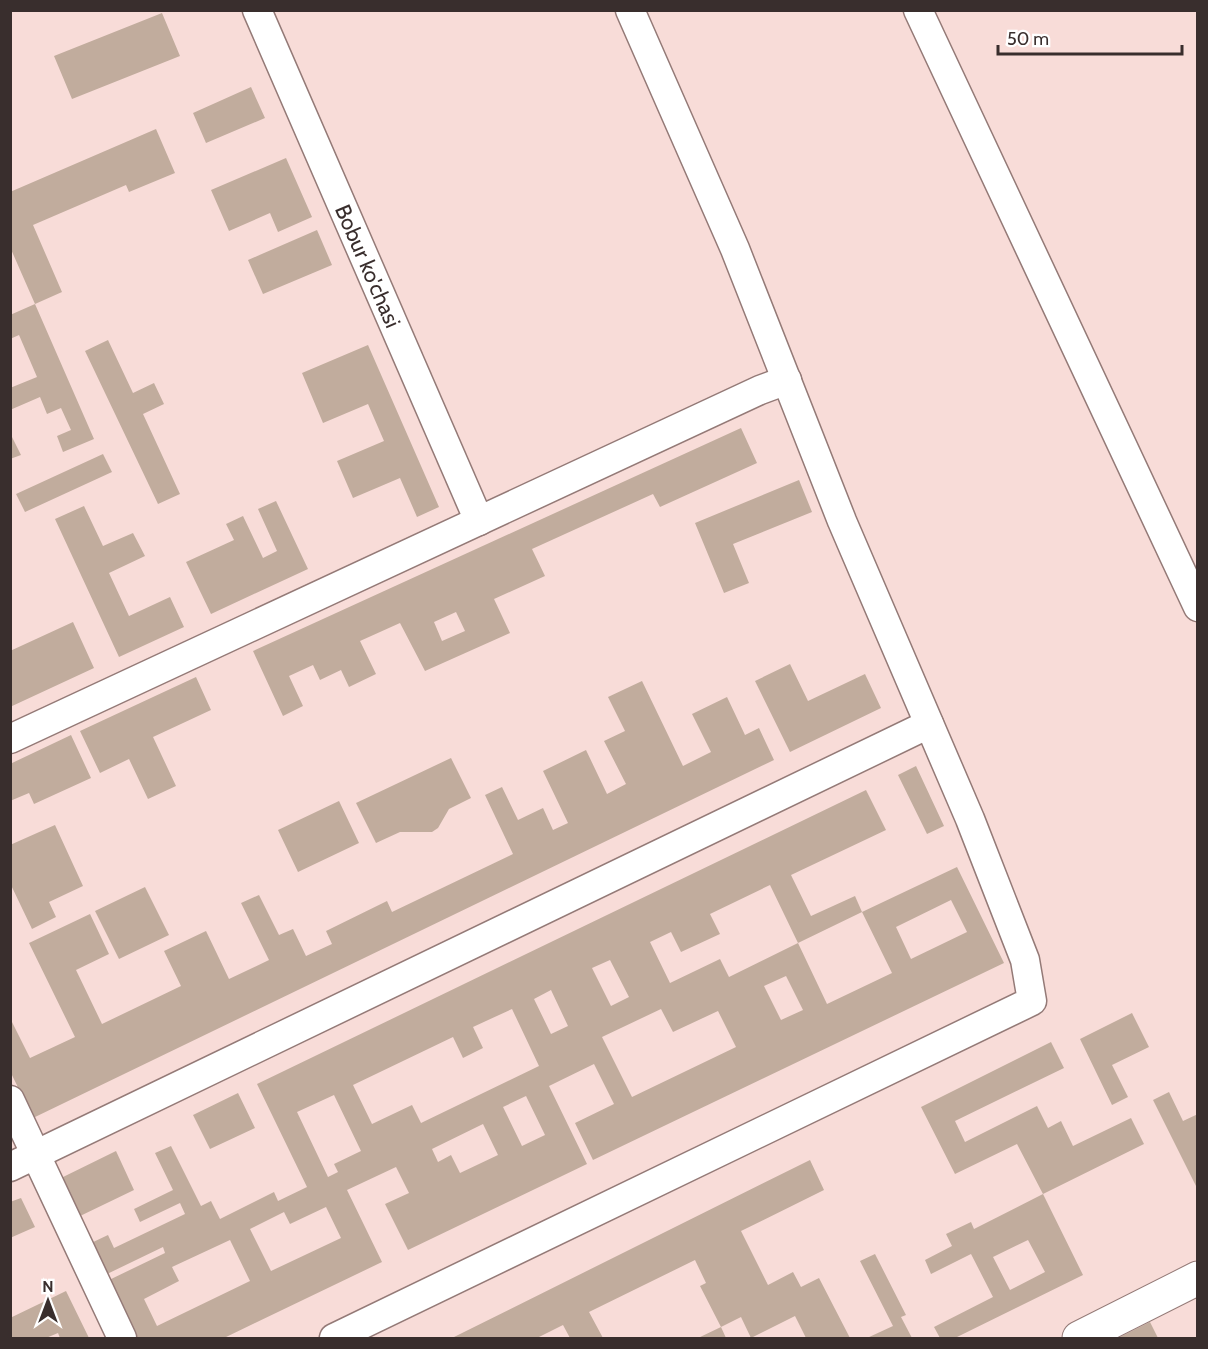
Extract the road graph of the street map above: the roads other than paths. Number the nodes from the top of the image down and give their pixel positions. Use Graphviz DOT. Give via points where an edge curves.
graph roads {
  1 [pos="257,10"];
  2 [pos="630,10"];
  3 [pos="918,10"];
  4 [pos="787,380"];
  5 [pos="479,521"];
  6 [pos="1197,607"];
  7 [pos="929,724"];
  8 [pos="10,739"];
  9 [pos="10,1100"];
  10 [pos="36,1155"];
  11 [pos="10,1167"];
  12 [pos="1197,1278"];
  13 [pos="122,1338"];
  14 [pos="334,1338"];
  15 [pos="1079,1338"];
  1 -- 5 [label="street, Bobur ko'chasi"];
  2 -- 4 [label="street" via="735,249"];
  3 -- 6 [label="street"];
  4 -- 5 [label="street"];
  4 -- 7 [label="street"];
  5 -- 8 [label="street"];
  7 -- 10 [label="street"];
  7 -- 14 [label="street" via="1025,960 1032,1001"];
  9 -- 10 [label="street"];
  10 -- 11 [label="street"];
  10 -- 13 [label="street"];
  12 -- 15 [label="main road"];
}
